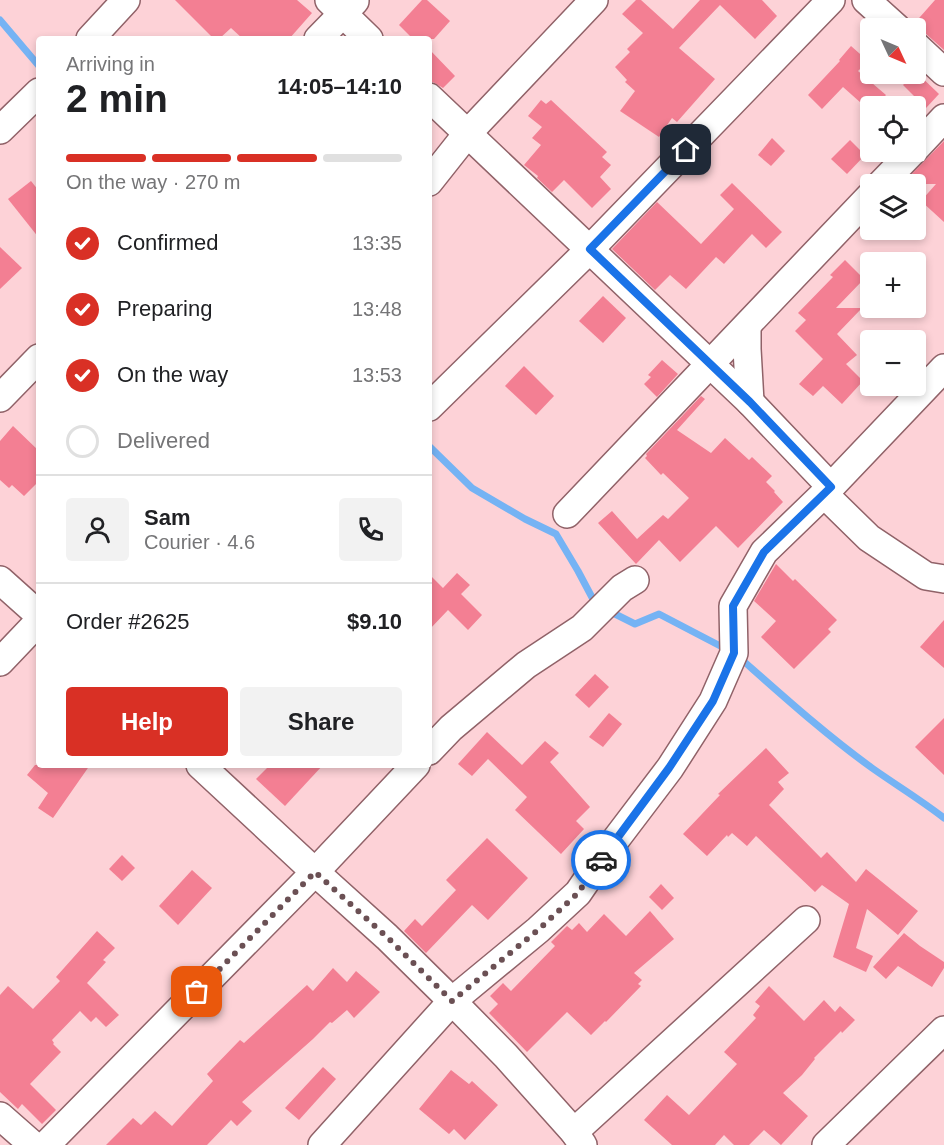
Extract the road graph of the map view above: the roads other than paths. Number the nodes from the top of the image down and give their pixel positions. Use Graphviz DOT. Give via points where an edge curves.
graph roads {
  1 [pos="126,0"];
  2 [pos="594,0"];
  3 [pos="831,0"];
  4 [pos="866,0"];
  5 [pos="342,5"];
  6 [pos="886,18"];
  7 [pos="93,36"];
  8 [pos="320,36"];
  9 [pos="367,36"];
  10 [pos="926,55"];
  11 [pos="944,72"];
  12 [pos="36,95"];
  13 [pos="432,100"];
  14 [pos="944,118"];
  15 [pos="0,130"];
  16 [pos="467,134"];
  17 [pos="926,137"];
  18 [pos="902,162"];
  19 [pos="891,174"];
  20 [pos="432,178"];
  21 [pos="860,207"];
  22 [pos="590,249"];
  23 [pos="747,327"];
  24 [pos="36,361"];
  25 [pos="711,364"];
  26 [pos="944,368"];
  27 [pos="0,398"];
  28 [pos="750,402"];
  29 [pos="432,404"];
  30 [pos="828,491"];
  31 [pos="567,514"];
  32 [pos="944,579"];
  33 [pos="0,580"];
  34 [pos="635,580"];
  35 [pos="36,612"];
  36 [pos="36,624"];
  37 [pos="0,662"];
  38 [pos="432,748"];
  39 [pos="203,768"];
  40 [pos="413,768"];
  41 [pos="315,872"];
  42 [pos="806,920"];
  43 [pos="452,1001"];
  44 [pos="944,1030"];
  45 [pos="0,1116"];
  46 [pos="578,1139"];
  47 [pos="33,1145"];
  48 [pos="46,1145"];
  49 [pos="322,1145"];
  50 [pos="826,1145"];
  1 -- 7 [label="street"];
  2 -- 16 [label="street"];
  3 -- 22 [label="street"];
  4 -- 6 [label="street"];
  5 -- 8 [label="street"];
  5 -- 9 [label="street"];
  10 -- 11 [label="street"];
  12 -- 15 [label="street"];
  13 -- 16 [label="street"];
  14 -- 17 [label="street"];
  16 -- 20 [label="street"];
  16 -- 22 [label="street"];
  18 -- 19 [label="street"];
  21 -- 23 [label="street"];
  22 -- 25 [label="street"];
  22 -- 29 [label="street"];
  23 -- 25 [label="street"];
  23 -- 28 [label="street"];
  24 -- 27 [label="street"];
  25 -- 28 [label="street"];
  25 -- 31 [label="street"];
  26 -- 30 [label="street"];
  28 -- 30 [label="street"];
  30 -- 32 [label="street" via="869,538 926,576"];
  30 -- 43 [label="street" via="764,552 733,606 734,653 713,701 578,893"];
  33 -- 35 [label="street"];
  34 -- 38 [label="street" via="582,628 518,672"];
  36 -- 37 [label="street"];
  39 -- 41 [label="street"];
  40 -- 41 [label="street"];
  41 -- 43 [label="street"];
  41 -- 48 [label="street"];
  42 -- 46 [label="street"];
  43 -- 46 [label="street"];
  43 -- 49 [label="street"];
  44 -- 50 [label="street"];
  45 -- 47 [label="street"];
}
